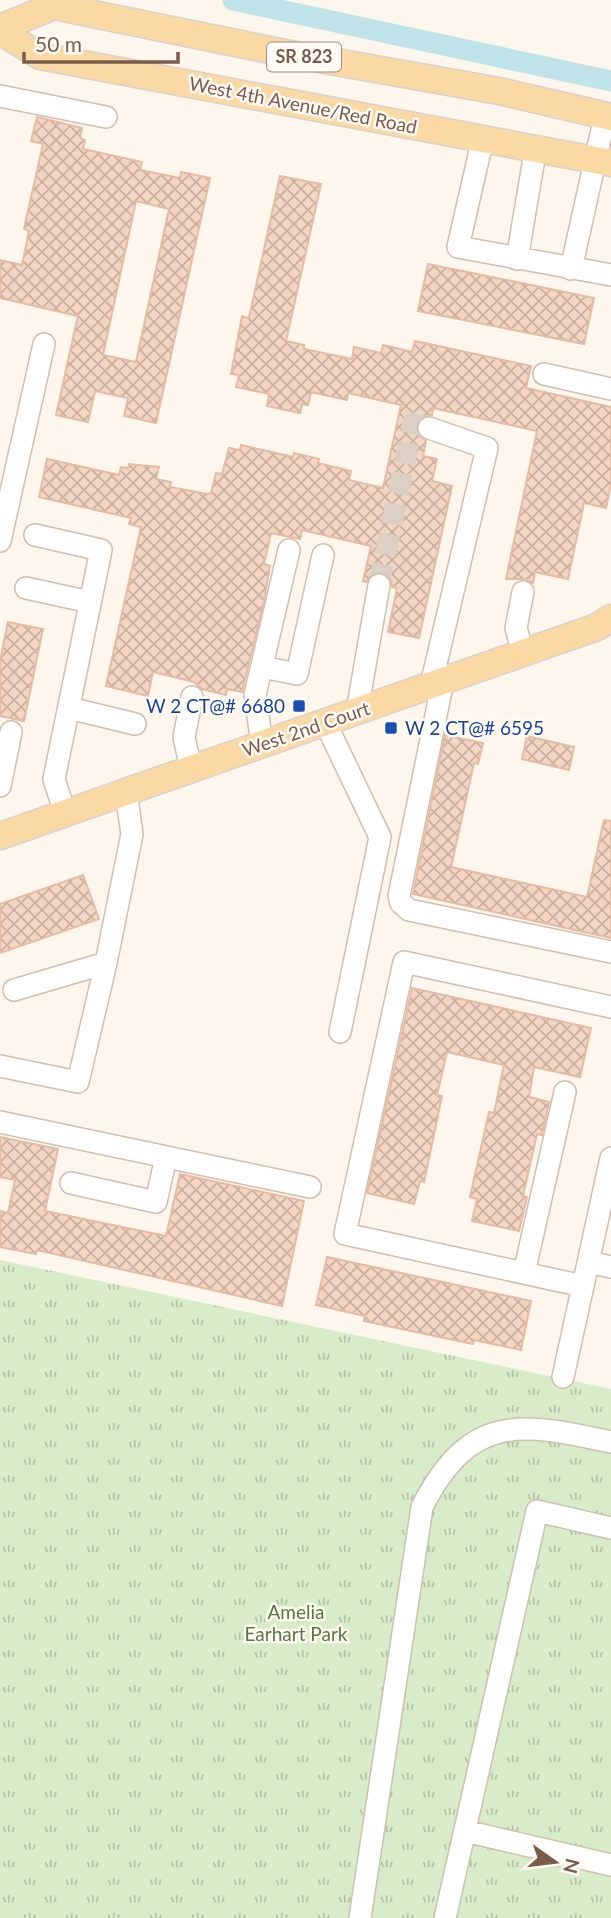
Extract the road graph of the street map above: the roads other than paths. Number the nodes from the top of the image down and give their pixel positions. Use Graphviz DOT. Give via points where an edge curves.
graph roads {
  1 [pos="0,30"];
  2 [pos="0,96"];
  3 [pos="106,117"];
  4 [pos="608,117"];
  5 [pos="483,138"];
  6 [pos="536,147"];
  7 [pos="604,162"];
  8 [pos="517,259"];
  9 [pos="571,269"];
  10 [pos="611,277"];
  11 [pos="44,344"];
  12 [pos="544,374"];
  13 [pos="611,389"];
  14 [pos="429,428"];
  15 [pos="35,535"];
  16 [pos="0,541"];
  17 [pos="289,550"];
  18 [pos="323,555"];
  19 [pos="379,585"];
  20 [pos="26,588"];
  21 [pos="523,592"];
  22 [pos="90,602"];
  23 [pos="611,618"];
  24 [pos="523,653"];
  25 [pos="262,667"];
  26 [pos="437,683"];
  27 [pos="192,697"];
  28 [pos="69,708"];
  29 [pos="357,711"];
  30 [pos="325,722"];
  31 [pos="135,723"];
  32 [pos="11,733"];
  33 [pos="262,744"];
  34 [pos="191,769"];
  35 [pos="0,786"];
  36 [pos="127,792"];
  37 [pos="65,813"];
  38 [pos="0,836"];
  39 [pos="611,952"];
  40 [pos="106,963"];
  41 [pos="14,990"];
  42 [pos="611,1007"];
  43 [pos="340,1032"];
  44 [pos="0,1066"];
  45 [pos="565,1092"];
  46 [pos="0,1122"];
  47 [pos="166,1157"];
  48 [pos="611,1158"];
  49 [pos="71,1182"];
  50 [pos="310,1187"];
  51 [pos="589,1262"];
  52 [pos="611,1267"];
  53 [pos="524,1273"];
  54 [pos="583,1286"];
  55 [pos="563,1377"];
  56 [pos="611,1442"];
  57 [pos="611,1528"];
  58 [pos="465,1831"];
  59 [pos="611,1865"];
  60 [pos="360,1918"];
  61 [pos="445,1918"];
  1 -- 4 [label="main road, West 4th Avenue/Red Road / SR 823" via="54,6 499,91"];
  1 -- 5 [label="main road, West 4th Avenue/Red Road / SR 823" via="40,56"];
  2 -- 3 [label="street"];
  4 -- 7 [label="street"];
  5 -- 6 [label="main road, West 4th Avenue/Red Road / SR 823"];
  5 -- 8 [label="street" via="458,247"];
  6 -- 7 [label="main road, West 4th Avenue/Red Road / SR 823"];
  6 -- 8 [label="street"];
  7 -- 9 [label="street"];
  8 -- 9 [label="street"];
  9 -- 10 [label="street"];
  11 -- 16 [label="street"];
  12 -- 13 [label="street"];
  14 -- 26 [label="street" via="486,448"];
  15 -- 22 [label="street" via="101,550"];
  17 -- 25 [label="street"];
  18 -- 25 [label="street" via="297,674"];
  19 -- 29 [label="street"];
  20 -- 22 [label="street"];
  21 -- 24 [label="street" via="516,628"];
  22 -- 28 [label="street"];
  23 -- 24 [label="main road, West 2nd Court"];
  24 -- 26 [label="main road, West 2nd Court"];
  25 -- 33 [label="street" via="255,695"];
  26 -- 29 [label="main road, West 2nd Court"];
  26 -- 39 [label="street" via="401,904 410,910"];
  27 -- 34 [label="street" via="184,737"];
  28 -- 31 [label="street"];
  28 -- 37 [label="street" via="54,779"];
  29 -- 30 [label="main road, West 2nd Court"];
  30 -- 33 [label="main road, West 2nd Court"];
  30 -- 43 [label="street" via="380,837"];
  32 -- 35 [label="street"];
  33 -- 34 [label="main road, West 2nd Court"];
  34 -- 36 [label="main road, West 2nd Court"];
  36 -- 37 [label="main road, West 2nd Court"];
  36 -- 40 [label="street" via="132,834"];
  37 -- 38 [label="main road, West 2nd Court"];
  40 -- 41 [label="street"];
  40 -- 44 [label="street" via="78,1082"];
  42 -- 53 [label="street" via="404,962 345,1234"];
  45 -- 53 [label="street"];
  46 -- 47 [label="street"];
  47 -- 49 [label="street" via="156,1202"];
  47 -- 50 [label="street"];
  48 -- 51 [label="street"];
  51 -- 52 [label="street"];
  51 -- 54 [label="street"];
  53 -- 54 [label="street"];
  54 -- 55 [label="street"];
  56 -- 60 [label="street" via="545,1427 499,1430 464,1450 438,1476 422,1507"];
  57 -- 58 [label="street" via="537,1511"];
  58 -- 59 [label="street"];
  58 -- 61 [label="street"];
}
